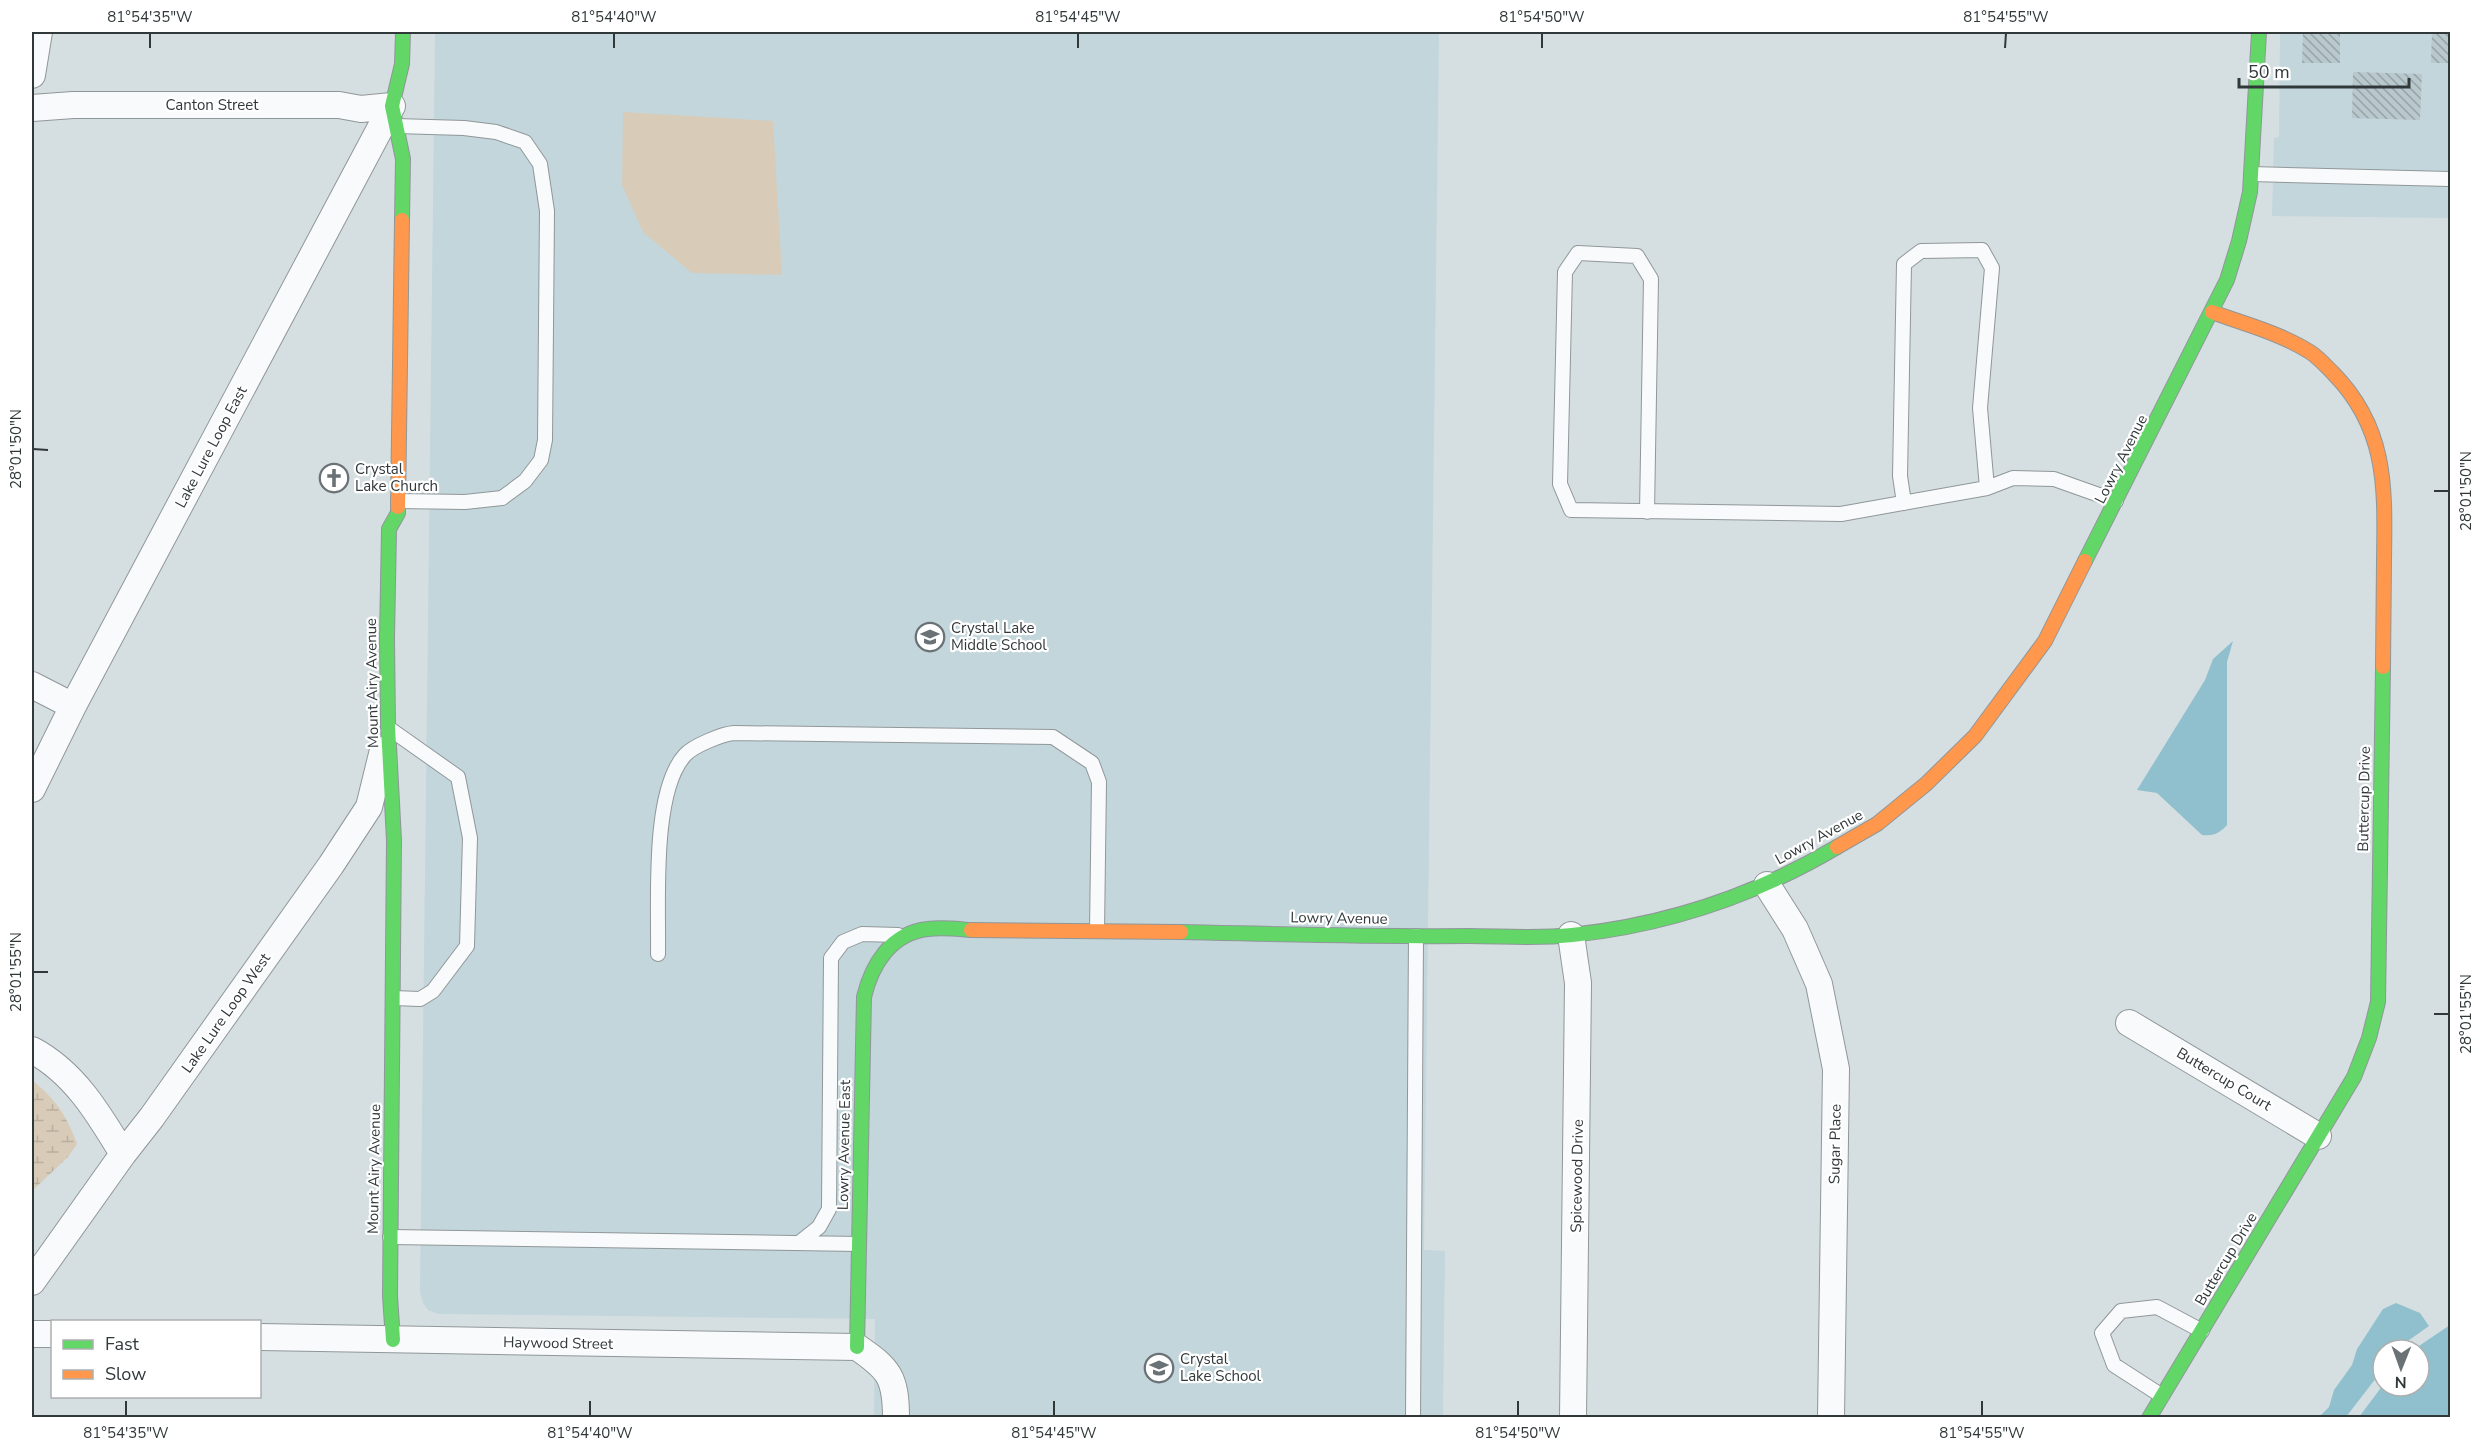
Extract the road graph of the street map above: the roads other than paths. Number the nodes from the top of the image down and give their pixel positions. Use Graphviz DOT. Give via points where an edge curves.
graph roads {
  1 [pos="39,32"];
  2 [pos="403,32"];
  3 [pos="2259,32"];
  4 [pos="32,75"];
  5 [pos="32,108"];
  6 [pos="394,116"];
  7 [pos="2252,174"];
  8 [pos="2451,179"];
  9 [pos="2212,312"];
  10 [pos="1987,488"];
  11 [pos="398,501"];
  12 [pos="2118,501"];
  13 [pos="1904,503"];
  14 [pos="1647,512"];
  15 [pos="32,685"];
  16 [pos="73,706"];
  17 [pos="388,727"];
  18 [pos="32,789"];
  19 [pos="1767,885"];
  20 [pos="1097,931"];
  21 [pos="906,935"];
  22 [pos="1572,935"];
  23 [pos="1416,936"];
  24 [pos="886,950"];
  25 [pos="658,954"];
  26 [pos="393,998"];
  27 [pos="2129,1023"];
  28 [pos="32,1050"];
  29 [pos="2319,1136"];
  30 [pos="123,1155"];
  31 [pos="390,1237"];
  32 [pos="799,1243"];
  33 [pos="859,1244"];
  34 [pos="32,1282"];
  35 [pos="2202,1331"];
  36 [pos="32,1334"];
  37 [pos="51,1334"];
  38 [pos="261,1337"];
  39 [pos="393,1340"];
  40 [pos="857,1347"];
  41 [pos="2162,1396"];
  42 [pos="896,1418"];
  43 [pos="1413,1418"];
  44 [pos="1573,1418"];
  45 [pos="1831,1418"];
  46 [pos="2149,1418"];
  1 -- 4 [label="street"];
  2 -- 6 [label="street, Mount Airy Avenue"];
  3 -- 7 [label="street, Lowry Avenue"];
  5 -- 6 [label="street, Canton Street" via="339,105"];
  6 -- 11 [label="street, Mount Airy Avenue" via="403,159"];
  6 -- 11 [label="lane" via="496,132 525,142 540,164 547,211 545,440 541,460 525,481 502,498"];
  6 -- 16 [label="street, Lake Lure Loop East"];
  7 -- 8 [label="lane"];
  7 -- 9 [label="street, Lowry Avenue" via="2239,241"];
  9 -- 12 [label="street, Lowry Avenue"];
  9 -- 29 [label="street, Buttercup Drive" via="2309,351 2343,382 2367,418 2381,457 2385,490 2378,1002 2354,1077"];
  10 -- 12 [label="lane" via="2013,478 2054,479"];
  10 -- 13 [label="lane"];
  10 -- 13 [label="lane" via="1980,408 1992,268 1982,250 1921,251 1904,264 1900,476"];
  11 -- 17 [label="street, Mount Airy Avenue" via="398,513 388,529"];
  12 -- 19 [label="street, Lowry Avenue" via="2045,641 1975,736 1877,824"];
  13 -- 14 [label="lane" via="1841,514"];
  14 -- 14 [label="lane" via="1571,510 1560,484 1565,272 1578,253 1637,256 1651,279"];
  15 -- 16 [label="street"];
  16 -- 18 [label="street, Lake Lure Loop East"];
  17 -- 26 [label="street, Mount Airy Avenue" via="394,840"];
  17 -- 26 [label="lane" via="458,777 470,838 467,946 433,991 420,999"];
  17 -- 30 [label="street, Lake Lure Loop West" via="369,807"];
  19 -- 22 [label="street, Lowry Avenue" via="1658,920"];
  19 -- 45 [label="street, Sugar Place" via="1795,929 1819,984 1836,1069"];
  20 -- 21 [label="street, Lowry Avenue" via="927,929"];
  20 -- 23 [label="street, Lowry Avenue"];
  20 -- 25 [label="lane" via="1099,782 1092,763 1053,737 734,733 722,734 685,755 669,784 660,833"];
  21 -- 24 [label="street, Lowry Avenue"];
  21 -- 32 [label="lane" via="862,934 843,942 831,958 829,1209 819,1227"];
  22 -- 23 [label="street, Lowry Avenue"];
  22 -- 44 [label="street, Spicewood Drive" via="1578,983"];
  23 -- 43 [label="lane"];
  24 -- 33 [label="street, Lowry Avenue East" via="869,973 864,997"];
  26 -- 31 [label="street, Mount Airy Avenue"];
  27 -- 29 [label="street, Buttercup Court"];
  28 -- 30 [label="street" via="75,1083"];
  29 -- 35 [label="street, Buttercup Drive"];
  30 -- 34 [label="street, Lake Lure Loop West"];
  31 -- 32 [label="lane"];
  31 -- 39 [label="street, Mount Airy Avenue"];
  32 -- 33 [label="lane"];
  33 -- 40 [label="street, Lowry Avenue East"];
  35 -- 41 [label="street, Buttercup Drive"];
  35 -- 41 [label="lane, Buttercup Drive" via="2157,1307 2121,1311 2102,1333 2114,1365"];
  36 -- 37 [label="street"];
  38 -- 39 [label="street, Haywood Street"];
  39 -- 40 [label="street, Haywood Street"];
  40 -- 42 [label="street" via="883,1365 896,1394"];
  41 -- 46 [label="street, Buttercup Drive"];
}
